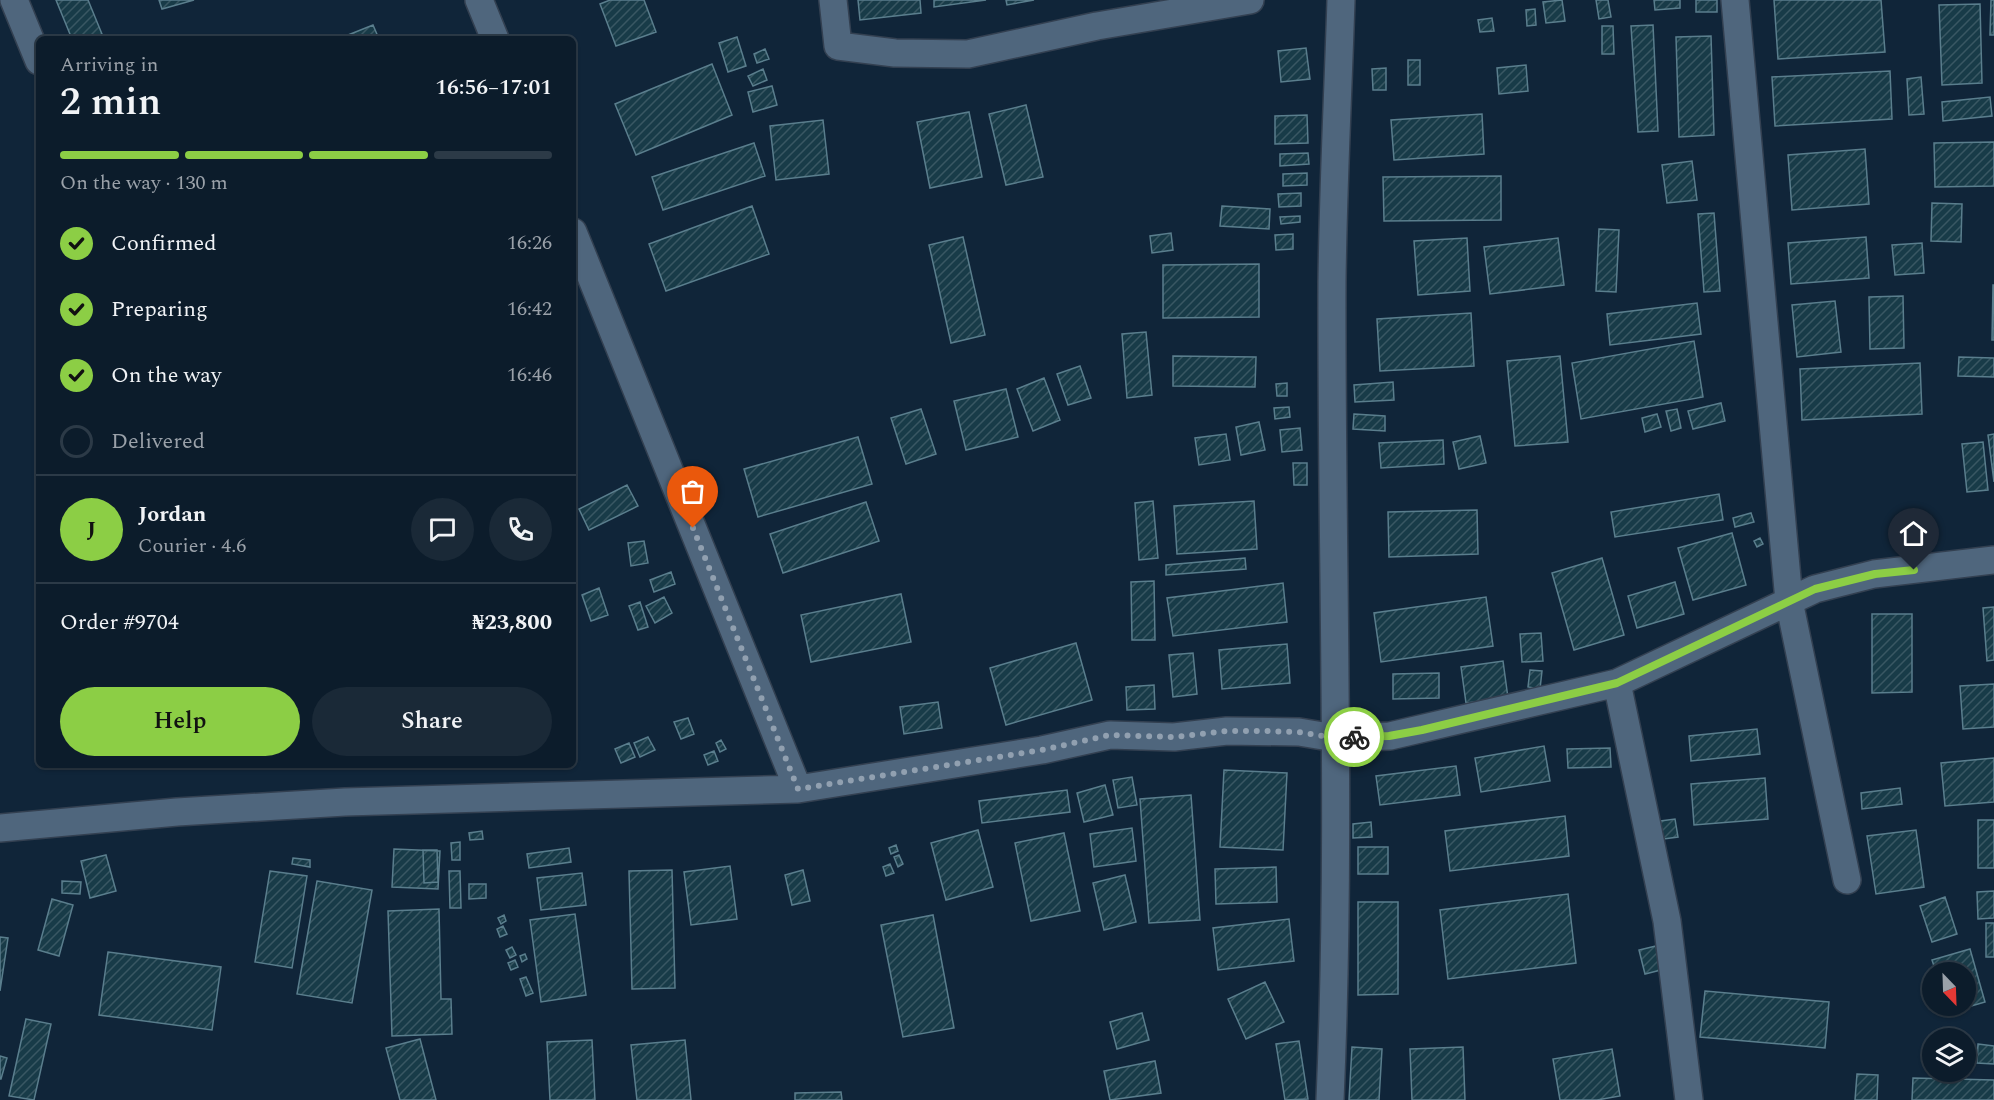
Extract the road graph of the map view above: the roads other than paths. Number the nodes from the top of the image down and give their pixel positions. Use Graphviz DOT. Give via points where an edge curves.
graph roads {
  1 [pos="14,0"];
  2 [pos="479,0"];
  3 [pos="833,0"];
  4 [pos="1250,0"];
  5 [pos="1341,0"];
  6 [pos="1735,0"];
  7 [pos="494,36"];
  8 [pos="36,54"];
  9 [pos="576,239"];
  10 [pos="1994,560"];
  11 [pos="1789,602"];
  12 [pos="1617,683"];
  13 [pos="1335,738"];
  14 [pos="798,789"];
  15 [pos="0,828"];
  16 [pos="1847,880"];
  17 [pos="1330,1100"];
  18 [pos="1689,1100"];
  1 -- 8 [label="street"];
  2 -- 7 [label="street"];
  3 -- 4 [label="street" via="838,46 968,54 1097,26"];
  5 -- 13 [label="street" via="1332,280"];
  6 -- 11 [label="street"];
  9 -- 14 [label="street"];
  10 -- 11 [label="street" via="1875,574 1815,589"];
  11 -- 12 [label="street"];
  11 -- 16 [label="street"];
  12 -- 13 [label="street" via="1422,730"];
  12 -- 18 [label="street" via="1667,921"];
  13 -- 14 [label="street" via="1256,731 1174,737 1110,735 1042,750"];
  13 -- 17 [label="street"];
  14 -- 15 [label="street" via="345,802"];
}
